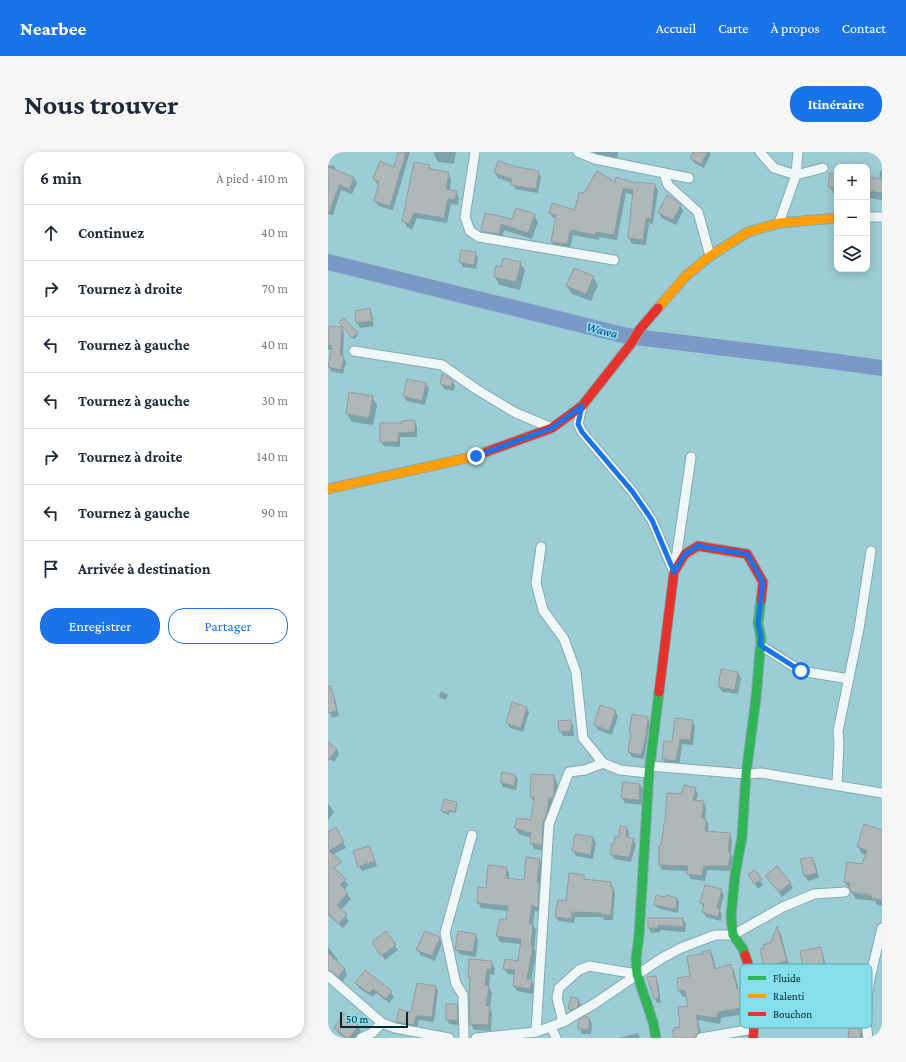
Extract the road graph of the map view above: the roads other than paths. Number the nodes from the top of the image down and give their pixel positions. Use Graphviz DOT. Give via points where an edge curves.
graph roads {
  1 [pos="475,152"];
  2 [pos="578,152"];
  3 [pos="760,152"];
  4 [pos="798,152"];
  5 [pos="822,168"];
  6 [pos="664,173"];
  7 [pos="796,175"];
  8 [pos="689,178"];
  9 [pos="870,217"];
  10 [pos="882,217"];
  11 [pos="834,218"];
  12 [pos="779,223"];
  13 [pos="710,256"];
  14 [pos="614,260"];
  15 [pos="354,351"];
  16 [pos="582,406"];
  17 [pos="552,428"];
  18 [pos="691,457"];
  19 [pos="328,489"];
  20 [pos="541,547"];
  21 [pos="870,551"];
  22 [pos="674,572"];
  23 [pos="760,645"];
  24 [pos="849,679"];
  25 [pos="602,763"];
  26 [pos="649,769"];
  27 [pos="746,774"];
  28 [pos="836,785"];
  29 [pos="882,793"];
  30 [pos="472,835"];
  31 [pos="845,892"];
  32 [pos="882,928"];
  33 [pos="733,935"];
  34 [pos="748,964"];
  35 [pos="872,970"];
  36 [pos="637,974"];
  37 [pos="328,976"];
  38 [pos="563,1022"];
  39 [pos="382,1023"];
  40 [pos="551,1027"];
  41 [pos="867,1028"];
  42 [pos="536,1032"];
  43 [pos="753,1034"];
  44 [pos="361,1038"];
  45 [pos="449,1038"];
  46 [pos="464,1038"];
  47 [pos="476,1038"];
  48 [pos="556,1038"];
  49 [pos="656,1038"];
  50 [pos="701,1038"];
  51 [pos="868,1038"];
  1 -- 14 [label="street" via="465,217 470,231 479,237"];
  2 -- 6 [label="street" via="595,159"];
  3 -- 7 [label="street" via="774,168"];
  4 -- 7 [label="street"];
  5 -- 7 [label="street"];
  6 -- 8 [label="street"];
  6 -- 13 [label="street" via="668,186 698,212"];
  7 -- 12 [label="street"];
  9 -- 10 [label="street"];
  11 -- 12 [label="street"];
  12 -- 13 [label="street" via="748,232"];
  13 -- 16 [label="street" via="686,276 640,329"];
  15 -- 17 [label="street" via="442,364 476,389 516,413"];
  16 -- 17 [label="street"];
  16 -- 22 [label="street" via="578,424 582,432 632,491 652,520"];
  17 -- 19 [label="street" via="476,456"];
  18 -- 22 [label="street"];
  20 -- 25 [label="street" via="536,582 543,610 564,639 576,672 583,738"];
  21 -- 24 [label="street"];
  22 -- 23 [label="street" via="685,554 698,546 747,554 763,582 758,623"];
  22 -- 26 [label="street"];
  23 -- 24 [label="street" via="801,671"];
  23 -- 27 [label="street"];
  24 -- 28 [label="street" via="838,731"];
  25 -- 26 [label="street" via="620,770"];
  25 -- 42 [label="street" via="585,770 569,772 549,824"];
  26 -- 27 [label="street"];
  26 -- 36 [label="street"];
  27 -- 28 [label="street" via="761,773"];
  27 -- 33 [label="street" via="742,837 730,916"];
  28 -- 29 [label="street"];
  30 -- 46 [label="street" via="445,932 456,984 463,995"];
  31 -- 33 [label="street" via="814,894"];
  32 -- 35 [label="street"];
  33 -- 34 [label="street" via="743,949"];
  33 -- 36 [label="street" via="715,935 680,948"];
  36 -- 38 [label="street"];
  36 -- 38 [label="street" via="589,966 579,970 559,988 557,998"];
  36 -- 49 [label="street"];
  37 -- 39 [label="street"];
  38 -- 40 [label="street"];
  39 -- 44 [label="street" via="372,1033"];
  39 -- 45 [label="street" via="394,1028"];
  40 -- 42 [label="street"];
  40 -- 48 [label="street"];
  41 -- 51 [label="street"];
  42 -- 47 [label="street"];
  43 -- 50 [label="street"];
}
